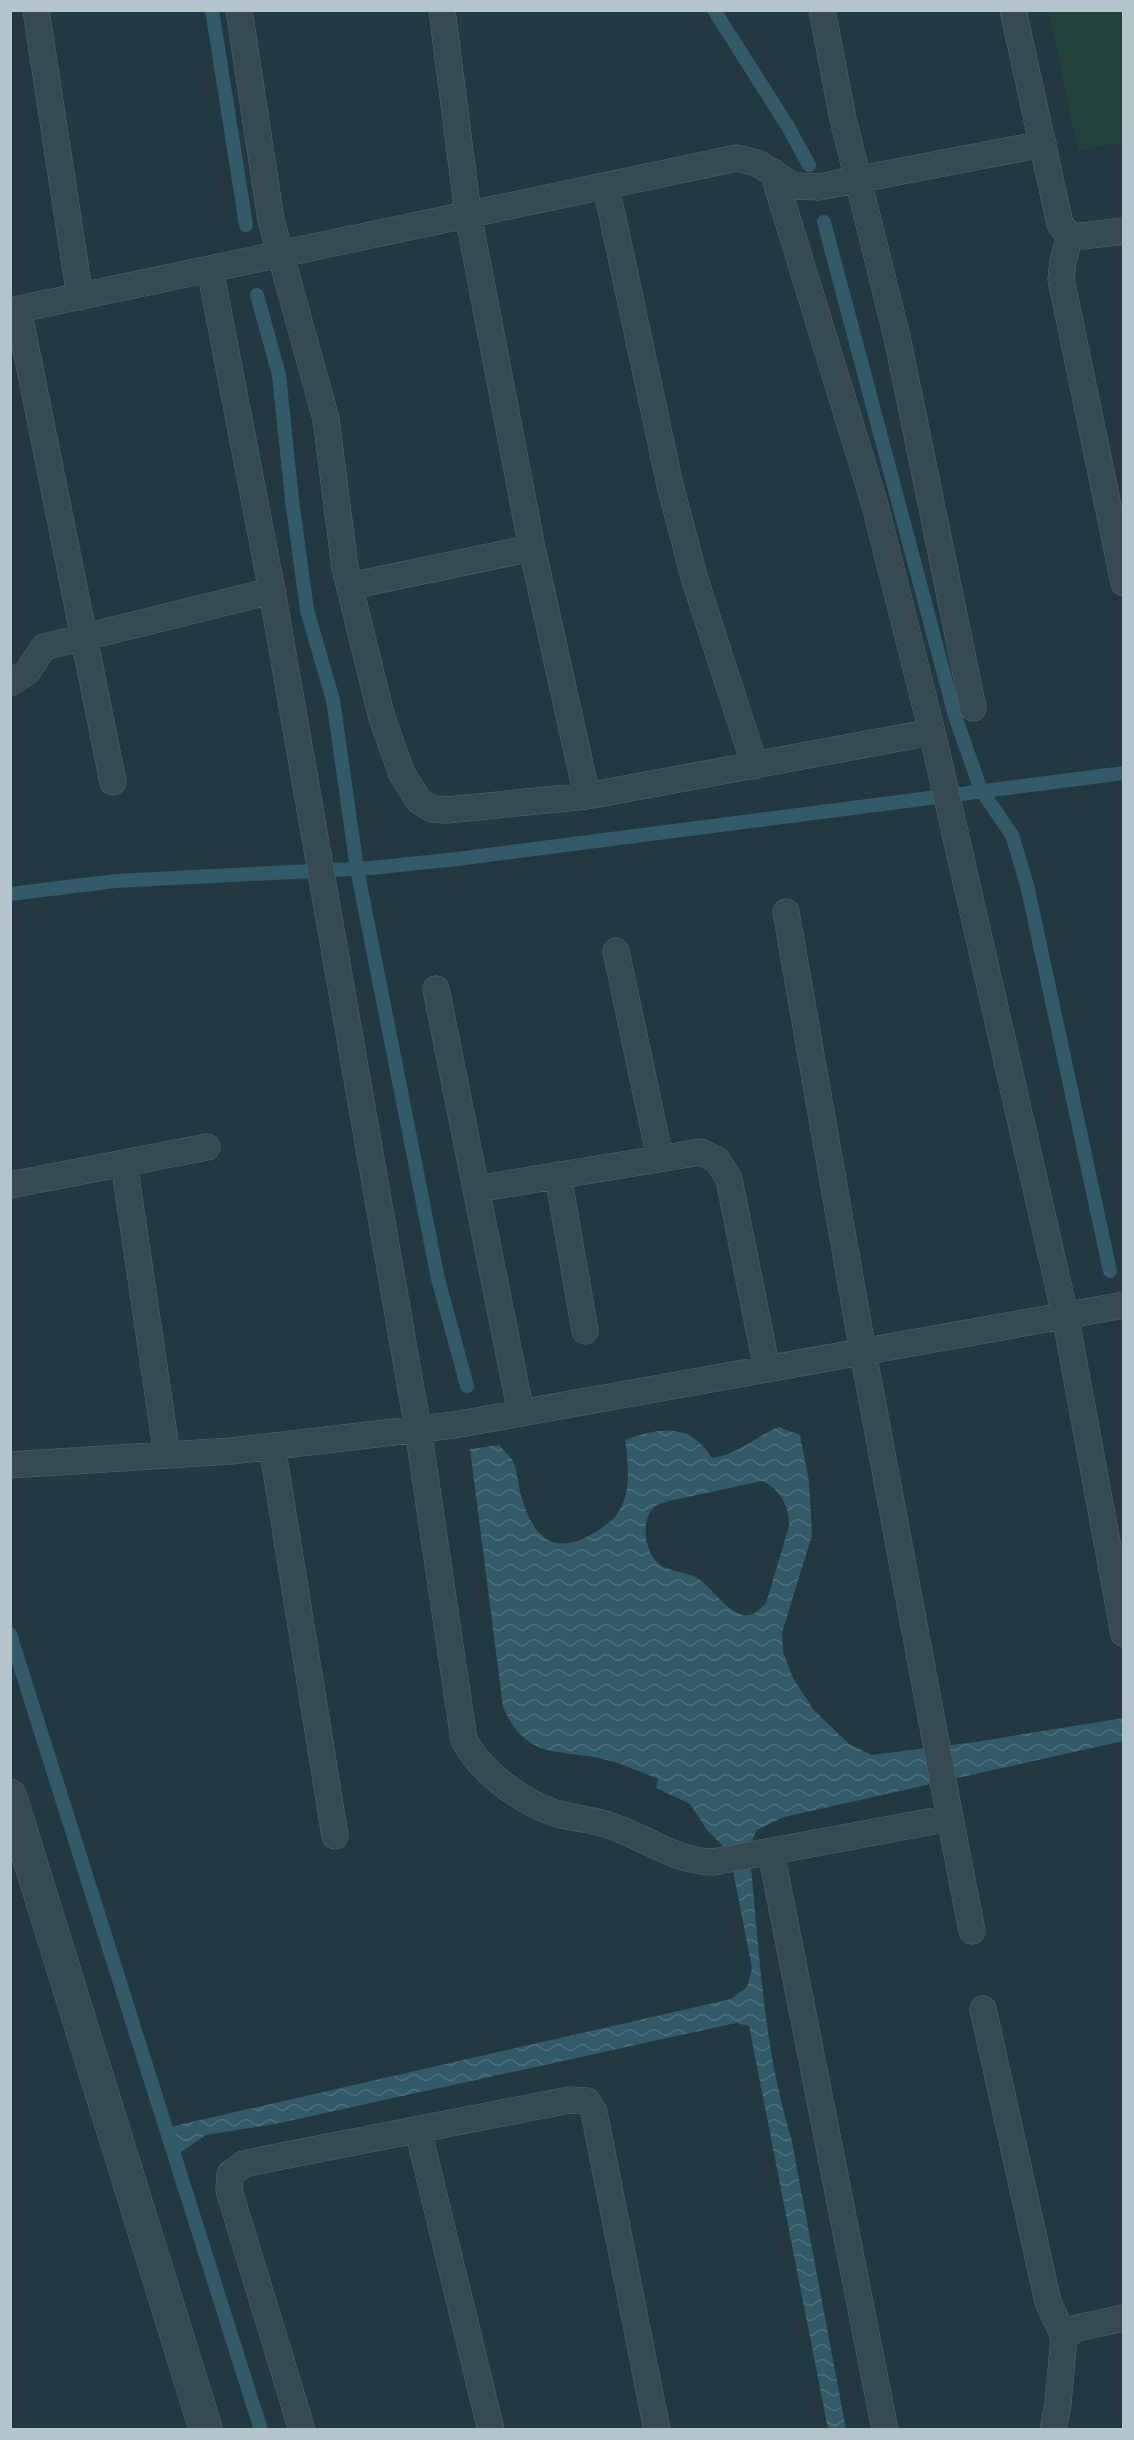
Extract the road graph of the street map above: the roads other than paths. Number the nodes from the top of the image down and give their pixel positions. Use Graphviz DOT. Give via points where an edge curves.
graph roads {
  1 [pos="36,10"];
  2 [pos="239,10"];
  3 [pos="441,10"];
  4 [pos="822,10"];
  5 [pos="1013,10"];
  6 [pos="1043,144"];
  7 [pos="773,172"];
  8 [pos="857,179"];
  9 [pos="606,186"];
  10 [pos="468,214"];
  11 [pos="1124,231"];
  12 [pos="1070,236"];
  13 [pos="281,254"];
  14 [pos="210,269"];
  15 [pos="80,297"];
  16 [pos="14,310"];
  17 [pos="532,548"];
  18 [pos="1124,583"];
  19 [pos="350,586"];
  20 [pos="272,591"];
  21 [pos="84,637"];
  22 [pos="10,683"];
  23 [pos="973,708"];
  24 [pos="932,732"];
  25 [pos="755,766"];
  26 [pos="113,782"];
  27 [pos="587,796"];
  28 [pos="786,912"];
  29 [pos="616,951"];
  30 [pos="436,989"];
  31 [pos="207,1147"];
  32 [pos="660,1158"];
  33 [pos="124,1163"];
  34 [pos="558,1175"];
  35 [pos="10,1185"];
  36 [pos="476,1189"];
  37 [pos="1124,1305"];
  38 [pos="1065,1315"];
  39 [pos="585,1331"];
  40 [pos="863,1352"];
  41 [pos="767,1369"];
  42 [pos="522,1413"];
  43 [pos="418,1429"];
  44 [pos="272,1446"];
  45 [pos="167,1455"];
  46 [pos="10,1465"];
  47 [pos="1124,1634"];
  48 [pos="10,1796"];
  49 [pos="950,1818"];
  50 [pos="336,1836"];
  51 [pos="771,1852"];
  52 [pos="972,1931"];
  53 [pos="983,2009"];
  54 [pos="418,2130"];
  55 [pos="1124,2318"];
  56 [pos="1064,2337"];
  57 [pos="1055,2429"];
  58 [pos="206,2430"];
  59 [pos="302,2430"];
  60 [pos="491,2430"];
  61 [pos="657,2430"];
  62 [pos="885,2430"];
  1 -- 15 [label="lane"];
  2 -- 13 [label="lane" via="271,220"];
  3 -- 10 [label="lane"];
  4 -- 8 [label="lane"];
  5 -- 6 [label="lane"];
  6 -- 8 [label="lane"];
  6 -- 12 [label="lane" via="1060,224"];
  7 -- 8 [label="lane" via="793,186 819,187"];
  7 -- 9 [label="lane" via="737,158"];
  7 -- 24 [label="lane" via="875,505"];
  8 -- 23 [label="lane" via="897,337"];
  9 -- 10 [label="lane"];
  9 -- 25 [label="lane" via="670,485 695,580"];
  10 -- 13 [label="lane"];
  10 -- 17 [label="lane"];
  11 -- 12 [label="lane"];
  12 -- 18 [label="lane" via="1061,279"];
  13 -- 14 [label="lane"];
  13 -- 19 [label="lane" via="326,419"];
  14 -- 15 [label="lane"];
  14 -- 20 [label="lane"];
  15 -- 16 [label="lane"];
  16 -- 21 [label="lane"];
  17 -- 19 [label="lane"];
  17 -- 27 [label="lane"];
  19 -- 27 [label="lane" via="382,718 402,774 419,801 432,809 447,810"];
  20 -- 21 [label="lane"];
  20 -- 43 [label="lane"];
  21 -- 22 [label="lane" via="44,647 27,672"];
  21 -- 26 [label="lane"];
  24 -- 25 [label="lane"];
  24 -- 38 [label="lane"];
  25 -- 27 [label="lane"];
  28 -- 40 [label="lane"];
  29 -- 32 [label="lane"];
  30 -- 36 [label="lane"];
  31 -- 33 [label="lane"];
  32 -- 34 [label="lane"];
  32 -- 41 [label="lane" via="701,1152 717,1160 729,1179"];
  33 -- 35 [label="lane"];
  33 -- 45 [label="lane"];
  34 -- 36 [label="lane"];
  34 -- 39 [label="lane"];
  36 -- 42 [label="lane"];
  37 -- 38 [label="lane"];
  38 -- 40 [label="lane"];
  38 -- 47 [label="lane"];
  40 -- 41 [label="lane"];
  40 -- 49 [label="lane"];
  41 -- 42 [label="lane"];
  42 -- 43 [label="lane"];
  43 -- 44 [label="lane"];
  43 -- 51 [label="lane" via="464,1740 472,1755 511,1790 551,1811 611,1825 681,1858 713,1862"];
  44 -- 45 [label="lane"];
  44 -- 50 [label="lane"];
  45 -- 46 [label="lane"];
  48 -- 58 [label="street"];
  49 -- 51 [label="lane"];
  49 -- 52 [label="lane"];
  51 -- 62 [label="lane"];
  53 -- 56 [label="lane" via="1048,2302"];
  54 -- 59 [label="lane" via="244,2164 230,2174 229,2190"];
  54 -- 60 [label="lane"];
  54 -- 61 [label="lane" via="569,2100 587,2101 594,2112"];
  55 -- 56 [label="lane" via="1077,2328"];
  56 -- 57 [label="lane"];
}
